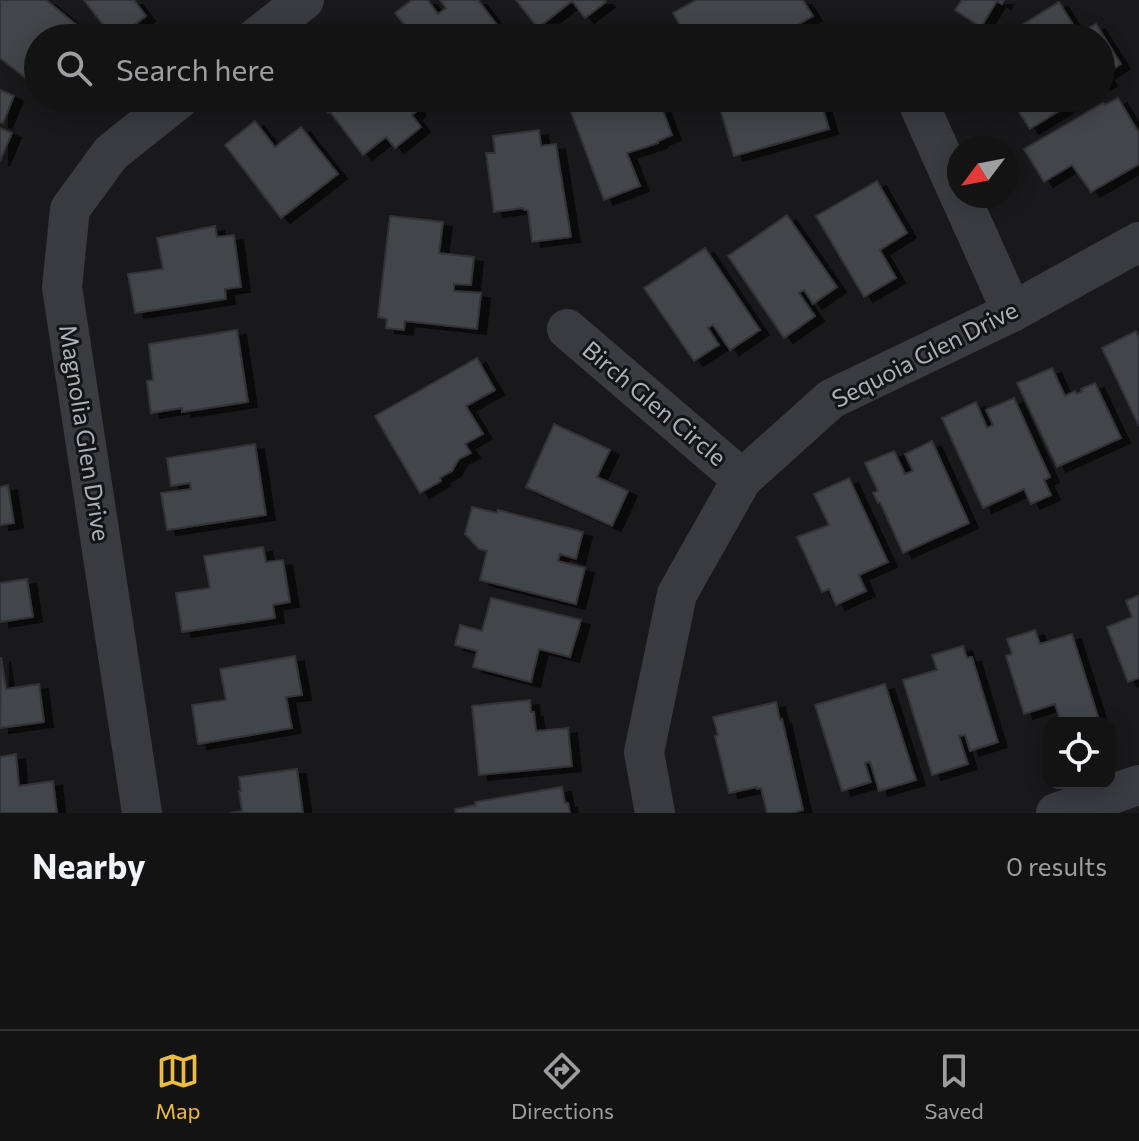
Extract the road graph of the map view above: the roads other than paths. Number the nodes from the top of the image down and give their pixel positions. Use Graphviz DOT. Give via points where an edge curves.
graph roads {
  1 [pos="304,0"];
  2 [pos="274,24"];
  3 [pos="162,112"];
  4 [pos="922,112"];
  5 [pos="947,168"];
  6 [pos="965,208"];
  7 [pos="1139,242"];
  8 [pos="1012,312"];
  9 [pos="567,329"];
  10 [pos="742,479"];
  11 [pos="1139,785"];
  12 [pos="142,813"];
  13 [pos="655,813"];
  14 [pos="1056,813"];
  1 -- 2 [label="street"];
  3 -- 12 [label="street, Magnolia Glen Drive" via="111,153 70,209 62,287"];
  4 -- 5 [label="street"];
  6 -- 8 [label="street"];
  7 -- 8 [label="street, Sequoia Glen Drive"];
  8 -- 10 [label="street, Sequoia Glen Drive" via="831,399"];
  9 -- 10 [label="street, Birch Glen Circle"];
  10 -- 13 [label="street, Sequoia Glen Drive" via="677,594 644,752"];
  11 -- 14 [label="street"];
}
